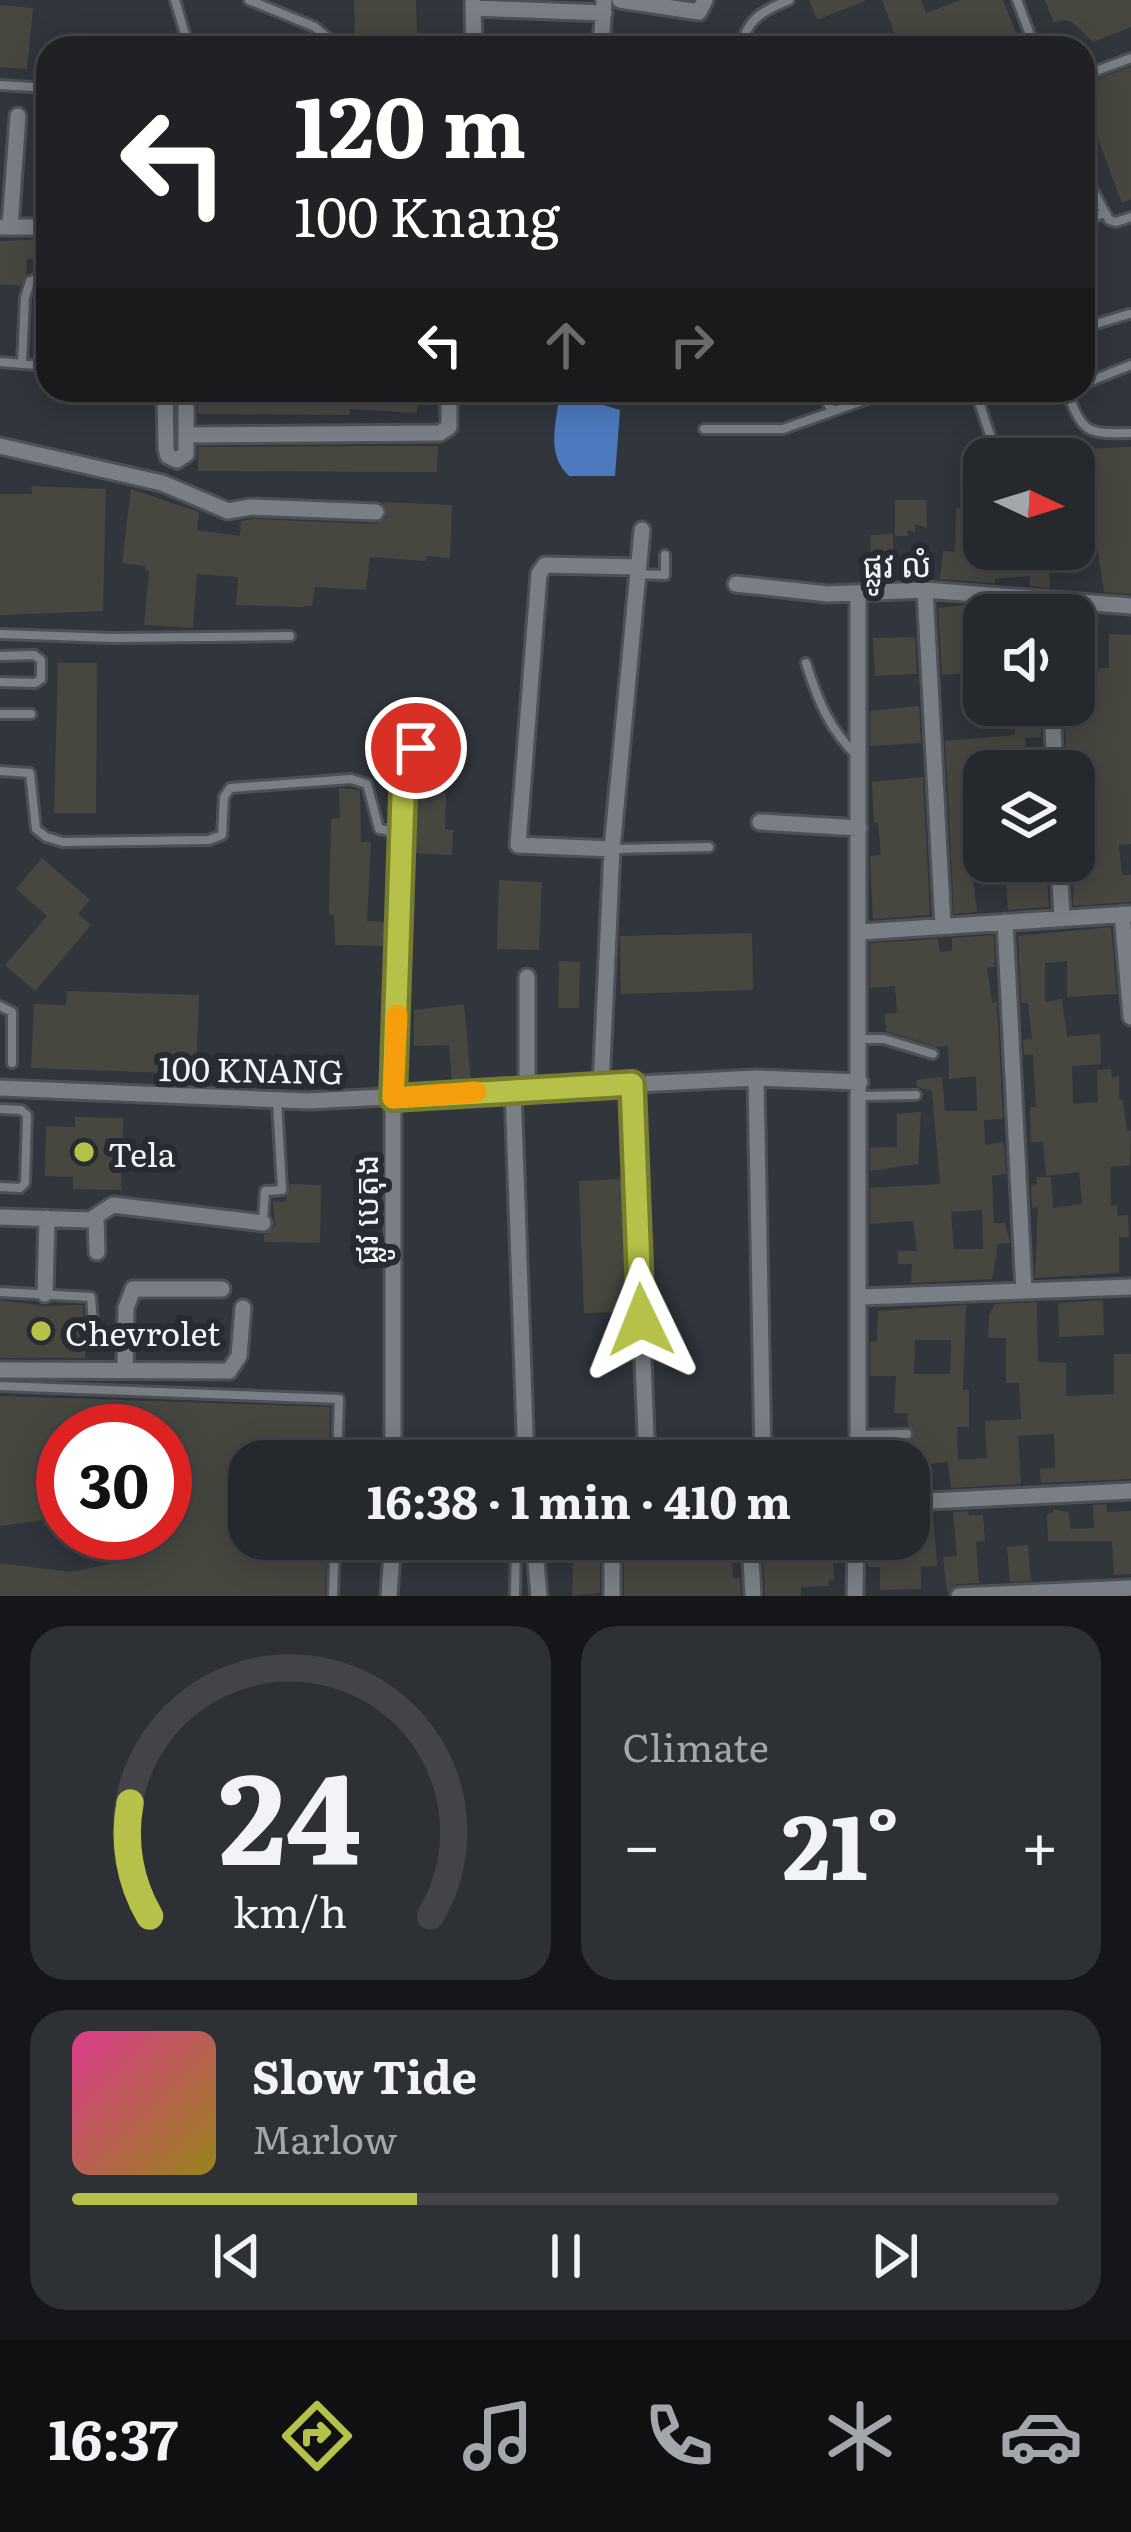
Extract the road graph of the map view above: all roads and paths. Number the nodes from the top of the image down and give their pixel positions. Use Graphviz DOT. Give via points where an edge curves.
graph roads {
  1 [pos="175,0"];
  2 [pos="248,0"];
  3 [pos="620,0"];
  4 [pos="706,0"];
  5 [pos="789,0"];
  6 [pos="1017,0"];
  7 [pos="473,4"];
  8 [pos="604,6"];
  9 [pos="186,36"];
  10 [pos="326,36"];
  11 [pos="474,36"];
  12 [pos="602,36"];
  13 [pos="742,36"];
  14 [pos="1030,36"];
  15 [pos="1131,58"];
  16 [pos="1095,72"];
  17 [pos="0,85"];
  18 [pos="36,87"];
  19 [pos="18,116"];
  20 [pos="1095,195"];
  21 [pos="1104,212"];
  22 [pos="1095,217"];
  23 [pos="1131,217"];
  24 [pos="5,227"];
  25 [pos="36,227"];
  26 [pos="36,279"];
  27 [pos="1129,314"];
  28 [pos="1095,324"];
  29 [pos="0,362"];
  30 [pos="22,364"];
  31 [pos="36,365"];
  32 [pos="1131,365"];
  33 [pos="1095,379"];
  34 [pos="165,402"];
  35 [pos="186,402"];
  36 [pos="449,402"];
  37 [pos="827,402"];
  38 [pos="856,402"];
  39 [pos="979,402"];
  40 [pos="1071,402"];
  41 [pos="832,410"];
  42 [pos="704,429"];
  43 [pos="1131,433"];
  44 [pos="187,435"];
  45 [pos="991,438"];
  46 [pos="0,446"];
  47 [pos="376,512"];
  48 [pos="642,530"];
  49 [pos="665,555"];
  50 [pos="638,570"];
  51 [pos="736,584"];
  52 [pos="925,590"];
  53 [pos="858,593"];
  54 [pos="963,596"];
  55 [pos="1131,606"];
  56 [pos="1095,607"];
  57 [pos="0,634"];
  58 [pos="290,636"];
  59 [pos="0,656"];
  60 [pos="806,663"];
  61 [pos="0,682"];
  62 [pos="0,714"];
  63 [pos="31,714"];
  64 [pos="416,748"];
  65 [pos="859,758"];
  66 [pos="0,771"];
  67 [pos="760,822"];
  68 [pos="859,828"];
  69 [pos="402,833"];
  70 [pos="709,848"];
  71 [pos="612,849"];
  72 [pos="1060,882"];
  73 [pos="1127,914"];
  74 [pos="1062,918"];
  75 [pos="1005,922"];
  76 [pos="944,926"];
  77 [pos="860,932"];
  78 [pos="526,977"];
  79 [pos="0,1006"];
  80 [pos="1131,1017"];
  81 [pos="860,1039"];
  82 [pos="933,1054"];
  83 [pos="12,1063"];
  84 [pos="756,1078"];
  85 [pos="632,1084"];
  86 [pos="601,1086"];
  87 [pos="0,1088"];
  88 [pos="520,1089"];
  89 [pos="860,1089"];
  90 [pos="916,1095"];
  91 [pos="393,1098"];
  92 [pos="277,1101"];
  93 [pos="0,1109"];
  94 [pos="0,1187"];
  95 [pos="0,1217"];
  96 [pos="96,1217"];
  97 [pos="47,1218"];
  98 [pos="263,1223"];
  99 [pos="97,1252"];
  100 [pos="1131,1287"];
  101 [pos="222,1289"];
  102 [pos="1024,1291"];
  103 [pos="0,1292"];
  104 [pos="45,1294"];
  105 [pos="861,1297"];
  106 [pos="243,1308"];
  107 [pos="93,1322"];
  108 [pos="0,1370"];
  109 [pos="125,1370"];
  110 [pos="0,1386"];
  111 [pos="907,1434"];
  112 [pos="858,1435"];
  113 [pos="338,1440"];
  114 [pos="393,1440"];
  115 [pos="526,1440"];
  116 [pos="646,1440"];
  117 [pos="763,1440"];
  118 [pos="858,1440"];
  119 [pos="1131,1491"];
  120 [pos="930,1501"];
  121 [pos="334,1560"];
  122 [pos="392,1560"];
  123 [pos="516,1560"];
  124 [pos="536,1560"];
  125 [pos="612,1560"];
  126 [pos="751,1560"];
  127 [pos="856,1560"];
  128 [pos="1131,1588"];
  129 [pos="333,1596"];
  130 [pos="389,1596"];
  131 [pos="515,1596"];
  132 [pos="539,1596"];
  133 [pos="612,1596"];
  134 [pos="753,1596"];
  135 [pos="855,1596"];
  136 [pos="959,1596"];
  1 -- 9 [label="lane"];
  2 -- 10 [label="lane"];
  3 -- 4 [label="street" via="699,12"];
  5 -- 13 [label="lane" via="754,18"];
  6 -- 14 [label="lane"];
  7 -- 8 [label="street"];
  7 -- 11 [label="street"];
  8 -- 12 [label="street"];
  15 -- 16 [label="lane"];
  17 -- 18 [label="lane"];
  19 -- 24 [label="street"];
  20 -- 21 [label="lane"];
  21 -- 22 [label="lane"];
  21 -- 23 [label="lane" via="1116,222"];
  24 -- 25 [label="street"];
  26 -- 30 [label="lane" via="25,298"];
  27 -- 28 [label="lane"];
  29 -- 30 [label="lane"];
  30 -- 31 [label="lane"];
  32 -- 33 [label="lane"];
  34 -- 44 [label="street" via="171,459 186,454"];
  35 -- 44 [label="street"];
  36 -- 44 [label="street" via="448,427 440,433"];
  37 -- 41 [label="lane"];
  38 -- 41 [label="lane"];
  39 -- 45 [label="lane"];
  40 -- 43 [label="lane" via="1093,434"];
  41 -- 42 [label="lane" via="783,429"];
  46 -- 47 [label="street" via="162,483 227,511"];
  48 -- 50 [label="street"];
  49 -- 50 [label="lane" via="665,574"];
  50 -- 71 [label="street"];
  50 -- 71 [label="street" via="545,565 539,574 518,845"];
  51 -- 53 [label="street, ផ្លូវ លំ"];
  52 -- 53 [label="street, ផ្លូវ លំ"];
  52 -- 54 [label="street, ផ្លូវ លំ"];
  52 -- 76 [label="street"];
  53 -- 65 [label="street"];
  55 -- 56 [label="street, ផ្លូវ លំ"];
  57 -- 58 [label="lane"];
  59 -- 61 [label="lane" via="34,656 43,670 34,683"];
  60 -- 65 [label="lane" via="835,735"];
  62 -- 63 [label="lane"];
  64 -- 69 [label="street, ផ្លូវ បេតុង" via="404,766"];
  65 -- 68 [label="street"];
  66 -- 69 [label="lane" via="30,773 36,829 63,842 209,841 222,835 230,788 351,779 367,784 379,829"];
  67 -- 68 [label="street"];
  68 -- 77 [label="street"];
  69 -- 91 [label="street, ផ្លូវ បេតុង"];
  70 -- 71 [label="lane"];
  71 -- 86 [label="street"];
  72 -- 74 [label="street"];
  73 -- 74 [label="street"];
  73 -- 80 [label="street"];
  74 -- 75 [label="street"];
  75 -- 76 [label="street"];
  75 -- 102 [label="street"];
  76 -- 77 [label="street"];
  77 -- 81 [label="street"];
  78 -- 88 [label="street"];
  79 -- 83 [label="lane" via="13,1012"];
  81 -- 82 [label="lane"];
  81 -- 89 [label="street"];
  84 -- 85 [label="street, 100 KNANG"];
  84 -- 89 [label="street, 100 KNANG"];
  84 -- 117 [label="street"];
  85 -- 86 [label="street, 100 KNANG"];
  85 -- 116 [label="street"];
  86 -- 88 [label="street, 100 KNANG"];
  87 -- 92 [label="street, 100 KNANG"];
  88 -- 91 [label="street, 100 KNANG"];
  88 -- 115 [label="street"];
  89 -- 90 [label="lane"];
  89 -- 105 [label="street"];
  91 -- 92 [label="street, 100 KNANG"];
  91 -- 114 [label="street, ផ្លូវ បេតុង"];
  92 -- 98 [label="lane" via="282,1190 266,1191"];
  93 -- 94 [label="lane" via="27,1115 25,1183"];
  95 -- 97 [label="street"];
  96 -- 97 [label="street"];
  96 -- 98 [label="street" via="113,1205"];
  96 -- 99 [label="street"];
  97 -- 104 [label="street"];
  100 -- 102 [label="street"];
  101 -- 109 [label="street" via="133,1289"];
  102 -- 105 [label="street"];
  103 -- 104 [label="lane"];
  104 -- 107 [label="lane" via="91,1297"];
  105 -- 112 [label="street"];
  106 -- 109 [label="street" via="229,1371"];
  108 -- 109 [label="street"];
  110 -- 113 [label="lane" via="339,1399"];
  111 -- 112 [label="lane"];
  112 -- 118 [label="street"];
  119 -- 120 [label="street"];
  121 -- 129 [label="lane"];
  122 -- 130 [label="street"];
  123 -- 131 [label="lane"];
  124 -- 132 [label="street"];
  125 -- 133 [label="street"];
  126 -- 134 [label="street"];
  127 -- 135 [label="street"];
  128 -- 136 [label="street"];
}
